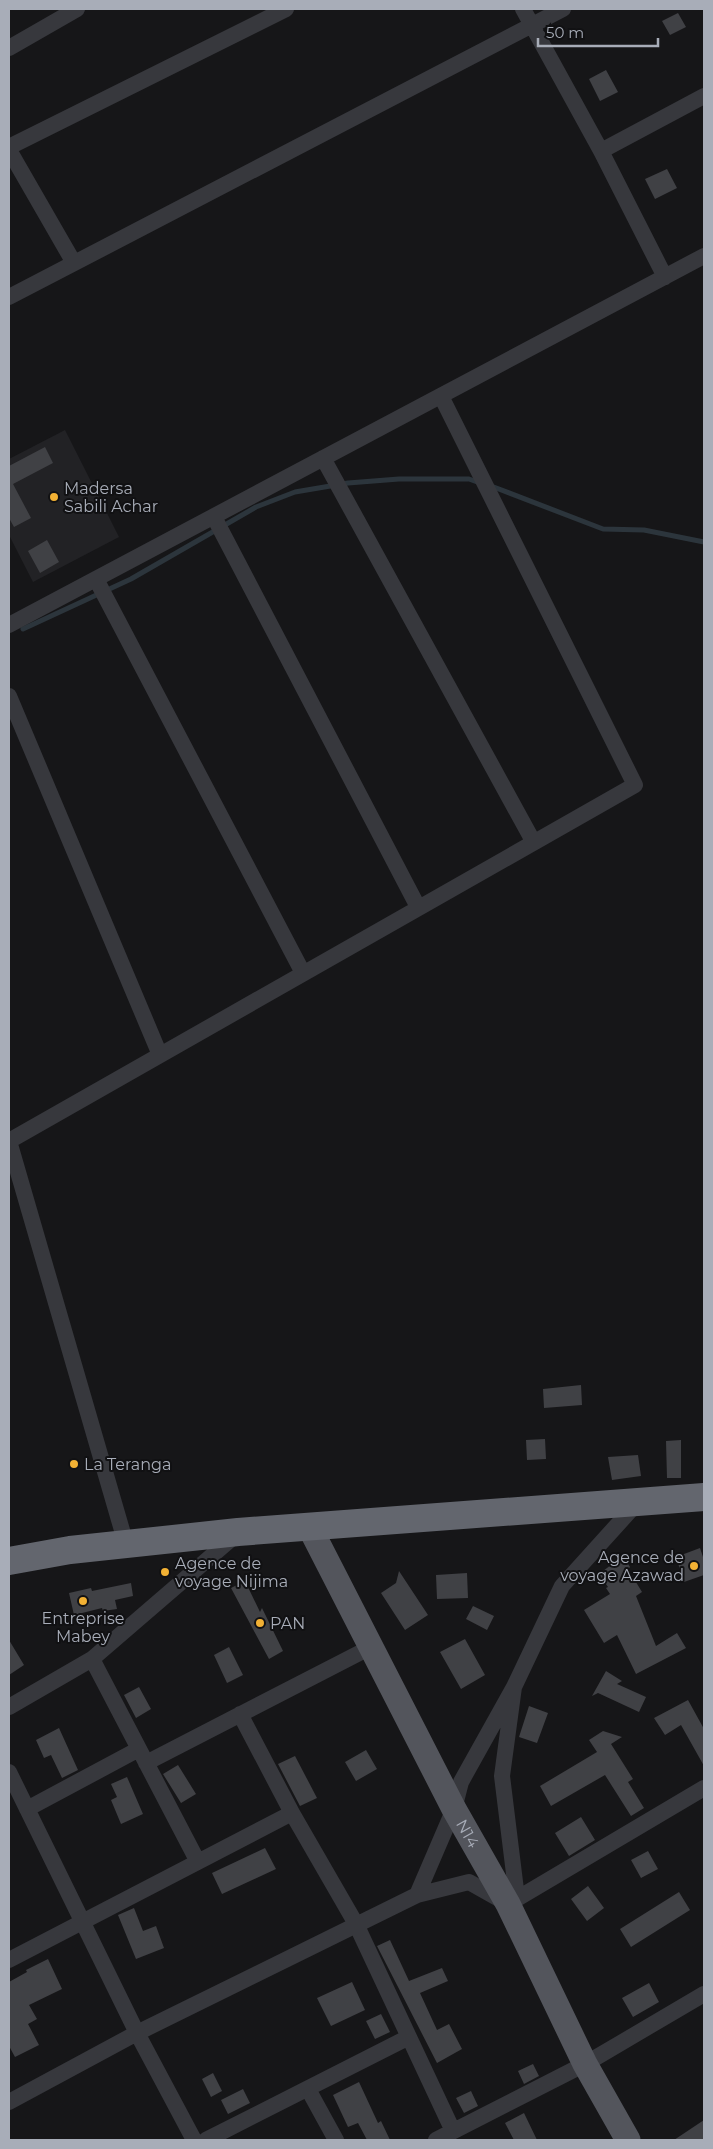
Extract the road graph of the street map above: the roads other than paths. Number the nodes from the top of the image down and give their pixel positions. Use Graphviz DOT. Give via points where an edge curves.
graph roads {
  1 [pos="77,9"];
  2 [pos="286,9"];
  3 [pos="523,9"];
  4 [pos="563,9"];
  5 [pos="532,25"];
  6 [pos="9,48"];
  7 [pos="704,96"];
  8 [pos="9,148"];
  9 [pos="601,151"];
  10 [pos="704,256"];
  11 [pos="74,264"];
  12 [pos="666,277"];
  13 [pos="9,297"];
  14 [pos="441,396"];
  15 [pos="324,458"];
  16 [pos="214,517"];
  17 [pos="96,579"];
  18 [pos="9,625"];
  19 [pos="9,696"];
  20 [pos="533,841"];
  21 [pos="418,907"];
  22 [pos="303,973"];
  23 [pos="160,1055"];
  24 [pos="9,1141"];
  25 [pos="704,1497"];
  26 [pos="638,1502"];
  27 [pos="309,1526"];
  28 [pos="238,1532"];
  29 [pos="126,1544"];
  30 [pos="9,1561"];
  31 [pos="371,1647"];
  32 [pos="92,1659"];
  33 [pos="514,1687"];
  34 [pos="9,1707"];
  35 [pos="240,1714"];
  36 [pos="142,1756"];
  37 [pos="9,1772"];
  38 [pos="704,1788"];
  39 [pos="27,1809"];
  40 [pos="454,1809"];
  41 [pos="292,1813"];
  42 [pos="198,1862"];
  43 [pos="417,1894"];
  44 [pos="513,1901"];
  45 [pos="82,1922"];
  46 [pos="356,1924"];
  47 [pos="9,1960"];
  48 [pos="704,1994"];
  49 [pos="137,2033"];
  50 [pos="409,2037"];
  51 [pos="585,2064"];
  52 [pos="308,2089"];
  53 [pos="9,2102"];
  54 [pos="453,2131"];
  55 [pos="194,2140"];
  56 [pos="206,2140"];
  57 [pos="336,2140"];
  58 [pos="436,2140"];
  59 [pos="628,2140"];
  1 -- 6 [label="street"];
  2 -- 8 [label="street"];
  3 -- 5 [label="street"];
  4 -- 5 [label="street"];
  5 -- 9 [label="street"];
  5 -- 11 [label="street"];
  7 -- 9 [label="street"];
  8 -- 11 [label="street"];
  9 -- 12 [label="street"];
  10 -- 12 [label="street"];
  11 -- 13 [label="street"];
  12 -- 14 [label="street"];
  14 -- 15 [label="street"];
  14 -- 20 [label="street" via="635,785"];
  15 -- 16 [label="street"];
  15 -- 20 [label="street"];
  16 -- 17 [label="street"];
  16 -- 21 [label="street"];
  17 -- 18 [label="street"];
  17 -- 22 [label="street"];
  19 -- 23 [label="street"];
  20 -- 21 [label="street"];
  21 -- 22 [label="street"];
  22 -- 23 [label="street"];
  23 -- 24 [label="street"];
  24 -- 29 [label="street"];
  25 -- 26 [label="highway"];
  26 -- 27 [label="highway"];
  26 -- 33 [label="street" via="562,1586"];
  27 -- 28 [label="highway"];
  27 -- 31 [label="main road, N14"];
  28 -- 29 [label="highway"];
  28 -- 32 [label="street"];
  29 -- 30 [label="highway"];
  31 -- 35 [label="street"];
  31 -- 40 [label="main road, N14"];
  32 -- 34 [label="street"];
  32 -- 36 [label="street"];
  33 -- 40 [label="street" via="461,1782"];
  33 -- 44 [label="street" via="502,1776"];
  35 -- 36 [label="street"];
  35 -- 41 [label="street"];
  36 -- 39 [label="street"];
  36 -- 42 [label="street"];
  37 -- 39 [label="street"];
  38 -- 44 [label="street"];
  39 -- 45 [label="street"];
  40 -- 43 [label="street"];
  40 -- 44 [label="main road, N14"];
  41 -- 42 [label="street"];
  41 -- 46 [label="street"];
  42 -- 45 [label="street"];
  43 -- 44 [label="street" via="469,1882"];
  43 -- 46 [label="street"];
  44 -- 51 [label="main road, N14"];
  45 -- 47 [label="street"];
  45 -- 49 [label="street"];
  46 -- 49 [label="street"];
  46 -- 50 [label="street"];
  48 -- 51 [label="street"];
  49 -- 53 [label="street"];
  49 -- 55 [label="street"];
  50 -- 52 [label="street"];
  50 -- 54 [label="street"];
  51 -- 54 [label="street"];
  51 -- 59 [label="main road, N14"];
  52 -- 56 [label="street"];
  52 -- 57 [label="street"];
  54 -- 58 [label="street"];
}
